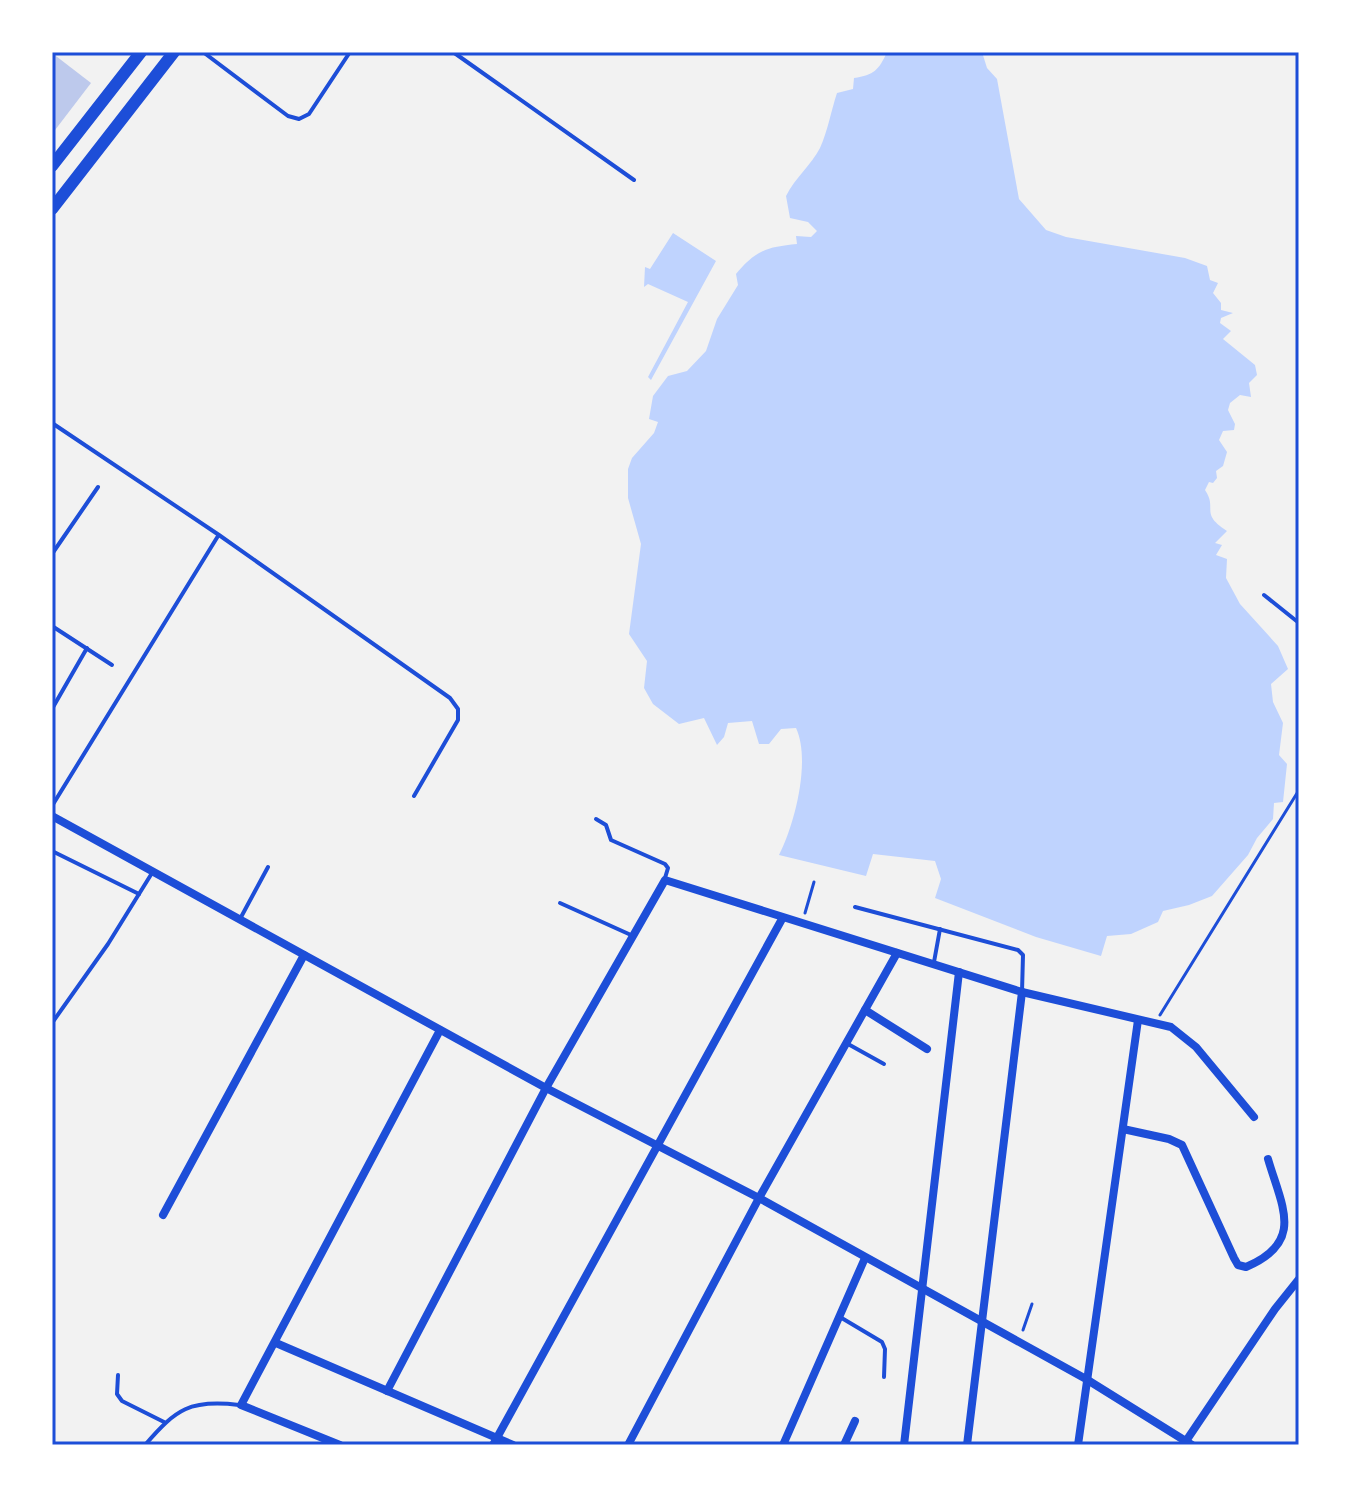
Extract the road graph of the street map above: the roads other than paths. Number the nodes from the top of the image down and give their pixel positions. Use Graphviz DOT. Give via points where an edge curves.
graph roads {
  1 [pos="141,52"];
  2 [pos="174,52"];
  3 [pos="203,52"];
  4 [pos="350,52"];
  5 [pos="453,52"];
  6 [pos="52,166"];
  7 [pos="634,180"];
  8 [pos="52,209"];
  9 [pos="52,423"];
  10 [pos="98,487"];
  11 [pos="219,535"];
  12 [pos="52,554"];
  13 [pos="1264,595"];
  14 [pos="1299,623"];
  15 [pos="52,626"];
  16 [pos="87,648"];
  17 [pos="112,665"];
  18 [pos="52,709"];
  19 [pos="414,796"];
  20 [pos="52,806"];
  21 [pos="52,816"];
  22 [pos="596,819"];
  23 [pos="52,851"];
  24 [pos="268,867"];
  25 [pos="153,871"];
  26 [pos="665,880"];
  27 [pos="139,894"];
  28 [pos="560,903"];
  29 [pos="855,907"];
  30 [pos="240,919"];
  31 [pos="782,919"];
  32 [pos="940,929"];
  33 [pos="633,936"];
  34 [pos="897,953"];
  35 [pos="304,955"];
  36 [pos="933,964"];
  37 [pos="959,972"];
  38 [pos="1022,992"];
  39 [pos="865,1010"];
  40 [pos="1138,1020"];
  41 [pos="52,1023"];
  42 [pos="440,1030"];
  43 [pos="846,1043"];
  44 [pos="927,1049"];
  45 [pos="884,1064"];
  46 [pos="546,1088"];
  47 [pos="1254,1117"];
  48 [pos="1123,1129"];
  49 [pos="655,1146"];
  50 [pos="1268,1159"];
  51 [pos="759,1198"];
  52 [pos="163,1215"];
  53 [pos="865,1258"];
  54 [pos="1299,1279"];
  55 [pos="923,1291"];
  56 [pos="839,1317"];
  57 [pos="983,1322"];
  58 [pos="276,1343"];
  59 [pos="118,1375"];
  60 [pos="884,1377"];
  61 [pos="1086,1379"];
  62 [pos="387,1391"];
  63 [pos="241,1405"];
  64 [pos="855,1421"];
  65 [pos="164,1422"];
  66 [pos="495,1441"];
  67 [pos="335,1444"];
  68 [pos="1187,1444"];
  69 [pos="145,1445"];
  70 [pos="513,1445"];
  71 [pos="628,1445"];
  72 [pos="783,1445"];
  73 [pos="844,1445"];
  74 [pos="904,1445"];
  75 [pos="967,1445"];
  76 [pos="1078,1445"];
  1 -- 6 [label="main road"];
  2 -- 8 [label="main road"];
  3 -- 4 [label="lane" via="299,119 309,114"];
  5 -- 7 [label="lane"];
  9 -- 11 [label="lane"];
  10 -- 12 [label="lane"];
  11 -- 19 [label="lane" via="450,698 458,720"];
  11 -- 20 [label="lane"];
  13 -- 14 [label="lane"];
  15 -- 16 [label="lane"];
  16 -- 17 [label="lane"];
  16 -- 18 [label="lane"];
  21 -- 25 [label="street"];
  22 -- 26 [label="lane" via="606,825 611,840 665,864"];
  23 -- 27 [label="lane"];
  24 -- 30 [label="lane"];
  25 -- 27 [label="lane"];
  25 -- 30 [label="street"];
  26 -- 31 [label="street"];
  26 -- 33 [label="street"];
  27 -- 41 [label="lane"];
  28 -- 33 [label="lane"];
  29 -- 32 [label="lane"];
  30 -- 35 [label="street"];
  31 -- 34 [label="street"];
  31 -- 49 [label="street"];
  32 -- 36 [label="lane"];
  32 -- 38 [label="lane" via="1018,950 1023,955"];
  33 -- 46 [label="street"];
  34 -- 36 [label="street"];
  34 -- 39 [label="street"];
  35 -- 42 [label="street"];
  35 -- 52 [label="street"];
  36 -- 37 [label="street"];
  37 -- 38 [label="street"];
  37 -- 55 [label="street"];
  38 -- 40 [label="street"];
  38 -- 57 [label="street"];
  39 -- 43 [label="street"];
  39 -- 44 [label="street"];
  40 -- 47 [label="street" via="1171,1027 1196,1047"];
  40 -- 48 [label="street"];
  42 -- 46 [label="street"];
  42 -- 58 [label="street"];
  43 -- 45 [label="lane"];
  43 -- 51 [label="street"];
  46 -- 49 [label="street"];
  46 -- 62 [label="street"];
  48 -- 50 [label="street" via="1182,1145 1234,1258 1246,1267 1268,1258 1284,1232 1285,1216"];
  48 -- 61 [label="street"];
  49 -- 51 [label="street"];
  49 -- 66 [label="street"];
  51 -- 53 [label="street"];
  51 -- 71 [label="street"];
  53 -- 55 [label="street"];
  53 -- 56 [label="street"];
  54 -- 68 [label="street"];
  55 -- 57 [label="street"];
  55 -- 74 [label="street"];
  56 -- 60 [label="lane" via="882,1342"];
  56 -- 72 [label="street"];
  57 -- 61 [label="street"];
  57 -- 75 [label="street"];
  58 -- 62 [label="street"];
  58 -- 63 [label="street"];
  59 -- 65 [label="lane" via="122,1401"];
  61 -- 68 [label="street"];
  61 -- 76 [label="street"];
  62 -- 66 [label="street"];
  63 -- 65 [label="lane" via="200,1403"];
  63 -- 67 [label="street"];
  64 -- 73 [label="street"];
  65 -- 69 [label="lane"];
  66 -- 70 [label="street"];
}
